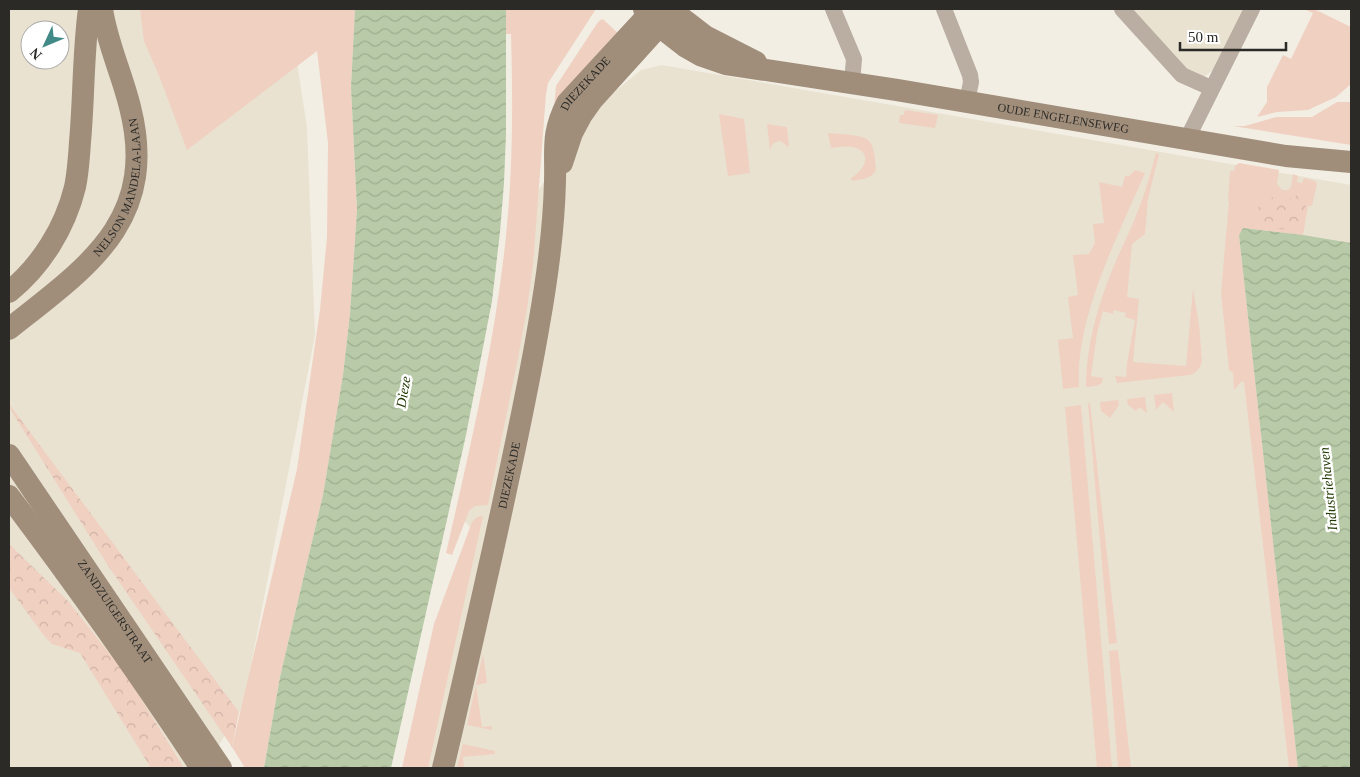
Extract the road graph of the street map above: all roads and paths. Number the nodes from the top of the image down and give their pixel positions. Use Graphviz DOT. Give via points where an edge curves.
graph roads {
  1 [pos="89,9"];
  2 [pos="102,9"];
  3 [pos="834,9"];
  4 [pos="944,9"];
  5 [pos="1122,9"];
  6 [pos="1252,9"];
  7 [pos="658,12"];
  8 [pos="852,83"];
  9 [pos="1211,88"];
  10 [pos="966,102"];
  11 [pos="1187,140"];
  12 [pos="1286,156"];
  13 [pos="1351,162"];
  14 [pos="1351,175"];
  15 [pos="9,292"];
  16 [pos="9,329"];
  17 [pos="9,455"];
  18 [pos="9,496"];
  19 [pos="201,768"];
  20 [pos="222,768"];
  21 [pos="443,768"];
  1 -- 15 [label="street" via="75,187 48,248 27,276"];
  2 -- 16 [label="street, NELSON MANDELA-LAAN" via="134,128 136,171 133,188 114,233 97,255"];
  3 -- 8 [label="street" via="854,59"];
  4 -- 10 [label="street" via="970,75"];
  5 -- 9 [label="street" via="1182,75"];
  6 -- 9 [label="street"];
  7 -- 8 [label="street, OUDE ENGELENSEWEG" via="741,56 777,71"];
  7 -- 21 [label="street, DIEZEKADE" via="567,104 556,130 555,180 540,322"];
  8 -- 10 [label="street, OUDE ENGELENSEWEG"];
  9 -- 11 [label="street"];
  10 -- 11 [label="street, OUDE ENGELENSEWEG"];
  11 -- 12 [label="street, OUDE ENGELENSEWEG"];
  12 -- 13 [label="street, OUDE ENGELENSEWEG"];
  12 -- 14 [label="street" via="1321,170"];
  17 -- 20 [label="street, ZANDZUIGERSTRAAT"];
  18 -- 19 [label="street, ZANDZUIGERSTRAAT" via="69,576"];
}
